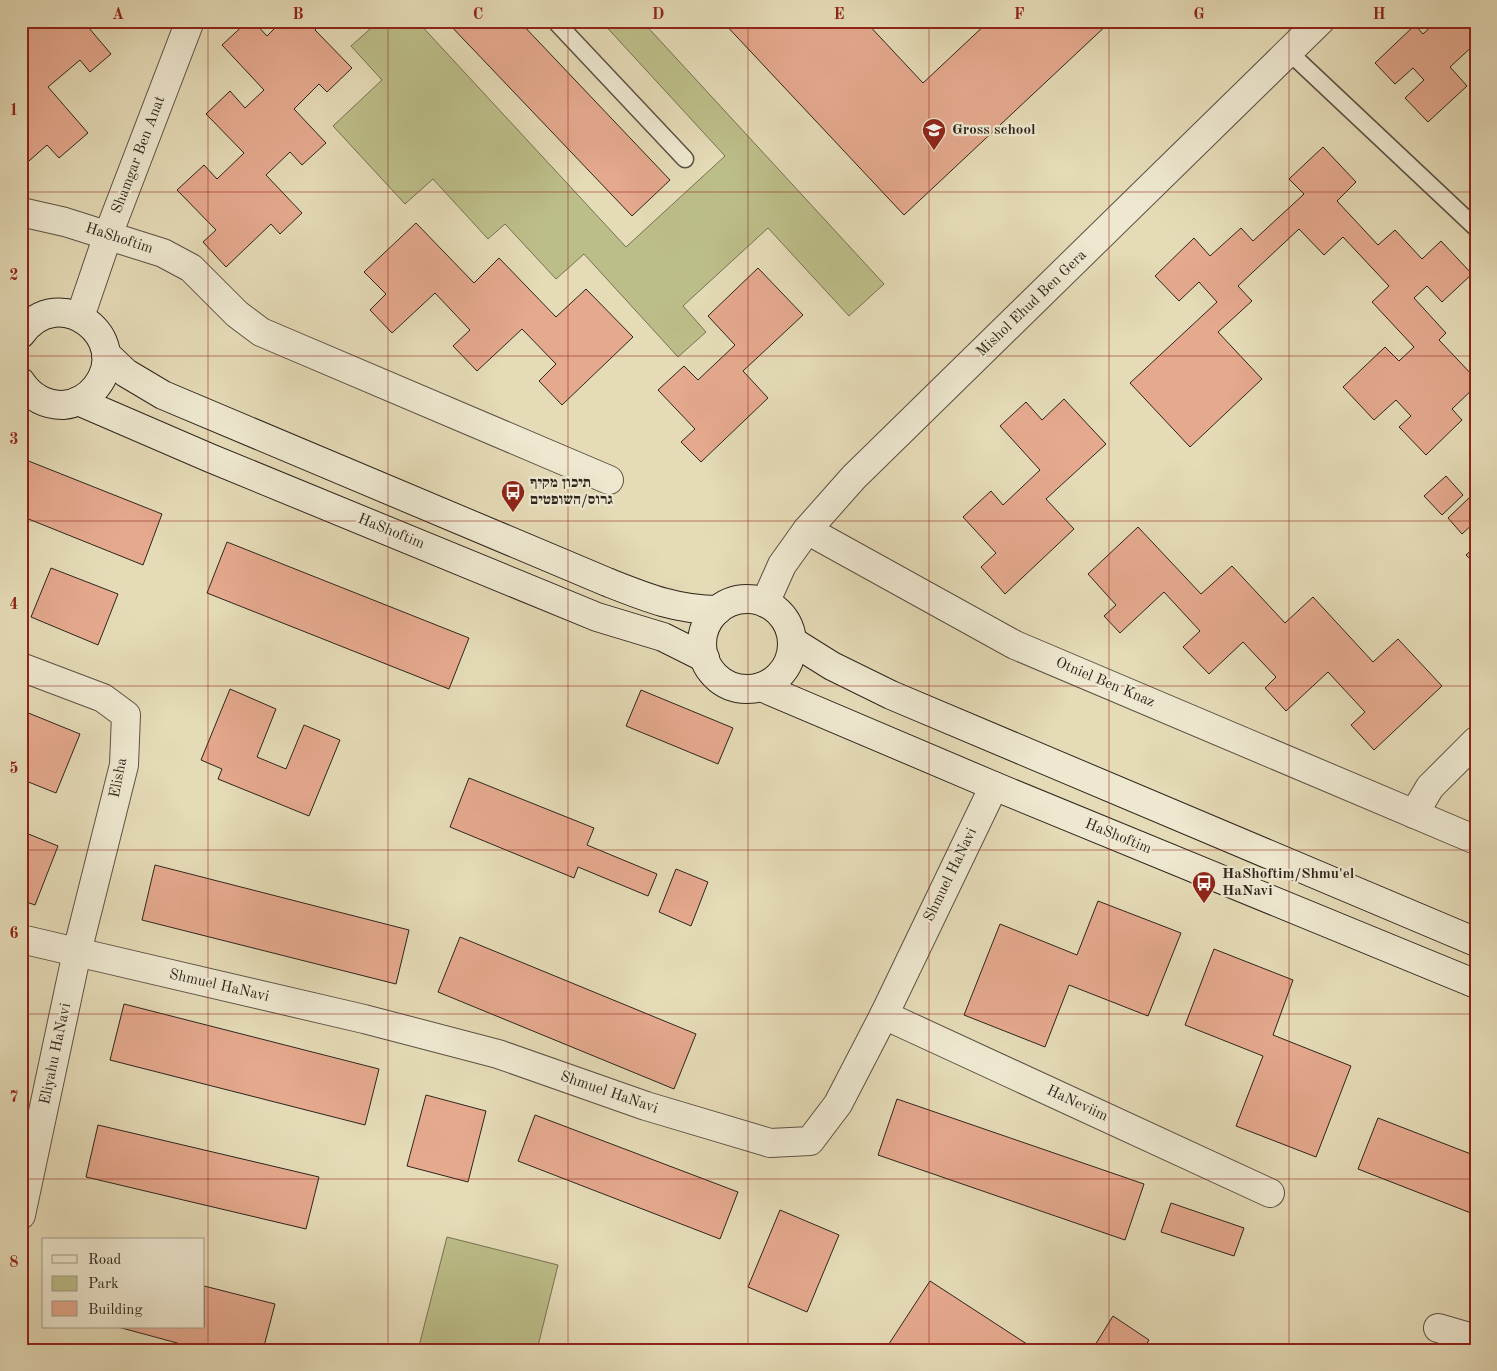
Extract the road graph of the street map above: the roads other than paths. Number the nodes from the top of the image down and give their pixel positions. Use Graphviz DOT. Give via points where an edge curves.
graph roads {
  1 [pos="190,21"];
  2 [pos="554,21"];
  3 [pos="1320,21"];
  4 [pos="1290,52"];
  5 [pos="685,159"];
  6 [pos="21,212"];
  7 [pos="1476,228"];
  8 [pos="108,235"];
  9 [pos="80,317"];
  10 [pos="23,330"];
  11 [pos="106,354"];
  12 [pos="21,382"];
  13 [pos="78,401"];
  14 [pos="609,480"];
  15 [pos="807,530"];
  16 [pos="765,603"];
  17 [pos="718,610"];
  18 [pos="792,641"];
  19 [pos="705,658"];
  20 [pos="21,667"];
  21 [pos="761,687"];
  22 [pos="1476,741"];
  23 [pos="994,786"];
  24 [pos="1414,814"];
  25 [pos="1476,840"];
  26 [pos="21,939"];
  27 [pos="1476,942"];
  28 [pos="77,952"];
  29 [pos="1476,984"];
  30 [pos="884,1015"];
  31 [pos="1270,1193"];
  32 [pos="21,1215"];
  33 [pos="1438,1328"];
  34 [pos="1476,1339"];
  1 -- 8 [label="street, Shamgar Ben Anat"];
  2 -- 5 [label="lane"];
  3 -- 4 [label="street, Mishol Ehud Ben Gera"];
  4 -- 7 [label="lane"];
  4 -- 15 [label="street, Mishol Ehud Ben Gera" via="854,477"];
  6 -- 8 [label="street, HaShoftim"];
  8 -- 9 [label="street, Shamgar Ben Anat"];
  8 -- 14 [label="street, HaShoftim" via="163,253 191,268 237,314 261,332"];
  9 -- 10 [label="street" via="68,313 45,315"];
  9 -- 11 [label="street" via="93,326 102,339"];
  11 -- 13 [label="street" via="100,382 91,394"];
  11 -- 17 [label="street" via="126,373 163,395 606,582 662,604 692,610"];
  12 -- 13 [label="street" via="37,399 50,404"];
  13 -- 19 [label="street, HaShoftim" via="597,616 663,637"];
  15 -- 16 [label="street, Mishol Ehud Ben Gera" via="782,565"];
  15 -- 24 [label="street, Otniel Ben Knaz" via="1015,645"];
  16 -- 17 [label="street" via="740,600"];
  16 -- 18 [label="street" via="784,618"];
  17 -- 19 [label="street" via="703,637"];
  18 -- 21 [label="street" via="788,664 781,674"];
  18 -- 27 [label="street" via="891,696"];
  19 -- 21 [label="street" via="714,673 727,684"];
  20 -- 28 [label="street, Elisha" via="103,698 126,715 124,765"];
  21 -- 23 [label="street, HaShoftim"];
  22 -- 24 [label="street" via="1430,787"];
  23 -- 29 [label="street, HaShoftim"];
  23 -- 30 [label="street, Shmuel HaNavi"];
  24 -- 25 [label="street, Otniel Ben Knaz"];
  26 -- 28 [label="street, Shmuel HaNavi"];
  28 -- 30 [label="street, Shmuel HaNavi" via="498,1054 646,1106 770,1143 810,1141 838,1104"];
  28 -- 32 [label="street, Eliyahu HaNavi"];
  30 -- 31 [label="street, HaNeviim"];
  33 -- 34 [label="street"];
}
